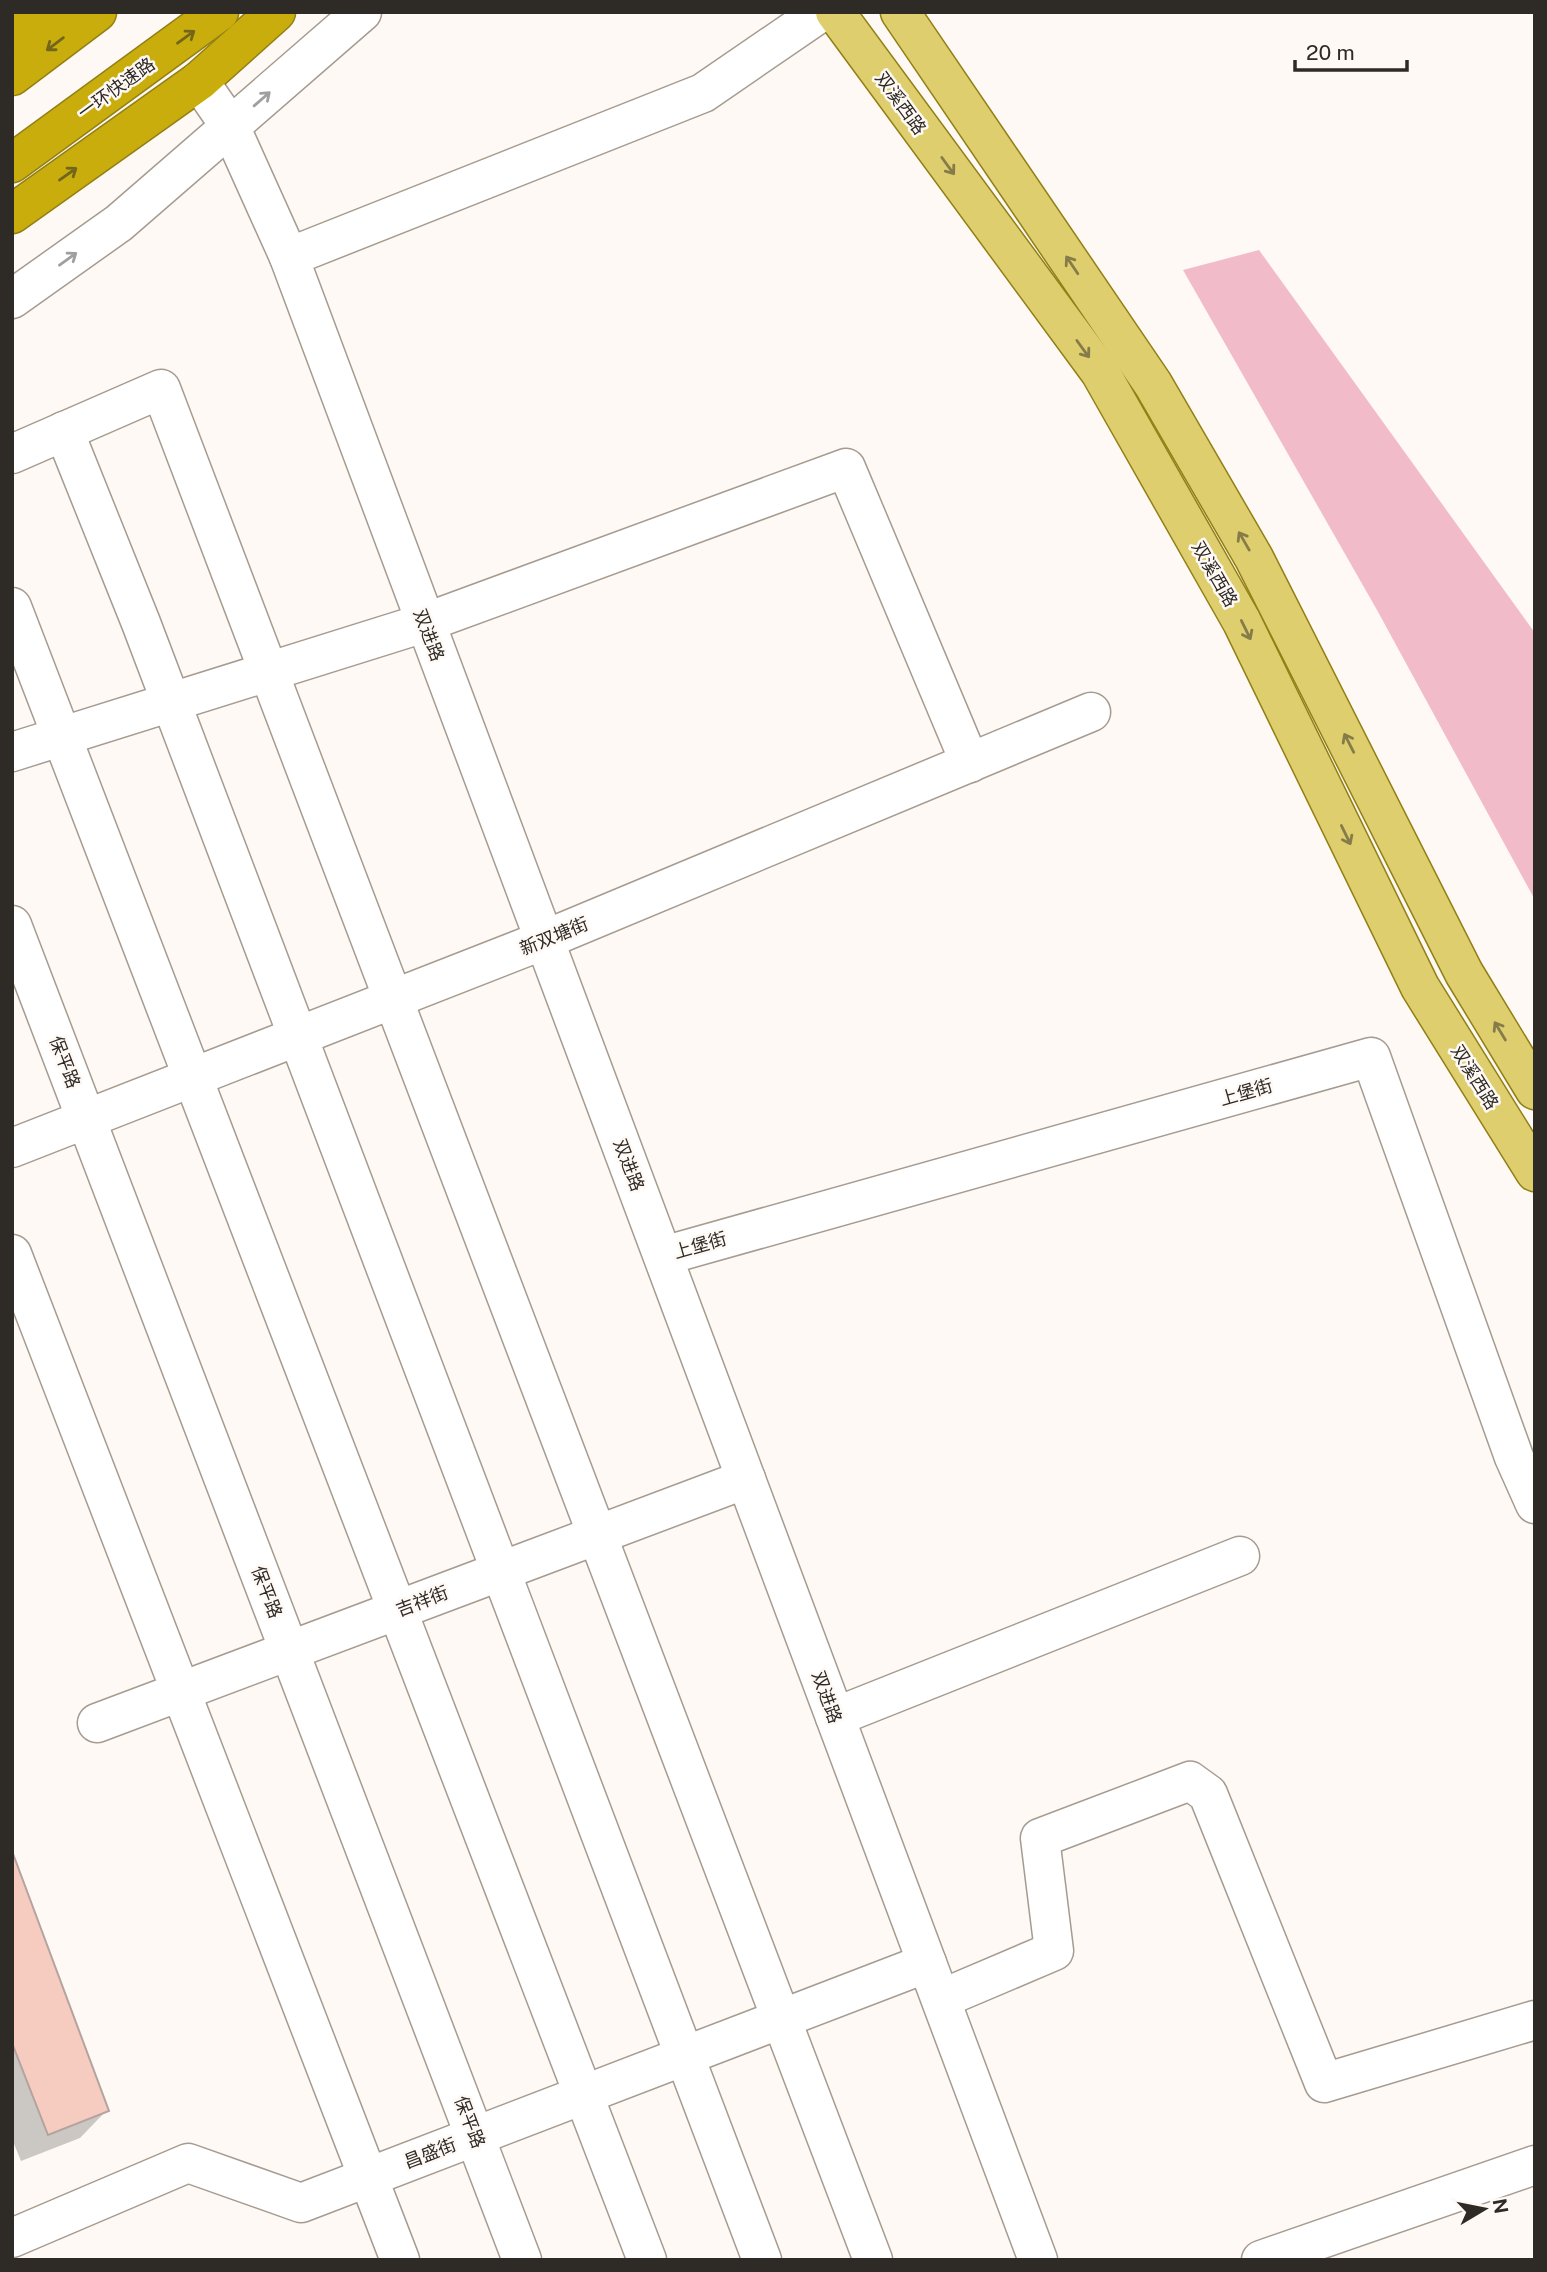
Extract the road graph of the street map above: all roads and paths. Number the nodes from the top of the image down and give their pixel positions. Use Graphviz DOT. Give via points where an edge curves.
graph roads {
  1 [pos="45,12"];
  2 [pos="97,12"];
  3 [pos="219,12"];
  4 [pos="276,12"];
  5 [pos="362,12"];
  6 [pos="821,12"];
  7 [pos="835,12"];
  8 [pos="900,12"];
  9 [pos="12,34"];
  10 [pos="12,76"];
  11 [pos="199,81"];
  12 [pos="230,126"];
  13 [pos="12,163"];
  14 [pos="12,214"];
  15 [pos="289,257"];
  16 [pos="12,299"];
  17 [pos="64,431"];
  18 [pos="12,454"];
  19 [pos="12,607"];
  20 [pos="424,623"];
  21 [pos="270,670"];
  22 [pos="170,701"];
  23 [pos="1091,712"];
  24 [pos="61,736"];
  25 [pos="12,752"];
  26 [pos="970,763"];
  27 [pos="12,925"];
  28 [pos="544,940"];
  29 [pos="393,999"];
  30 [pos="298,1037"];
  31 [pos="193,1078"];
  32 [pos="1535,1090"];
  33 [pos="87,1119"];
  34 [pos="12,1148"];
  35 [pos="1535,1172"];
  36 [pos="12,1254"];
  37 [pos="663,1256"];
  38 [pos="746,1479"];
  39 [pos="1535,1504"];
  40 [pos="597,1535"];
  41 [pos="1240,1556"];
  42 [pos="500,1571"];
  43 [pos="397,1610"];
  44 [pos="290,1651"];
  45 [pos="181,1692"];
  46 [pos="835,1717"];
  47 [pos="97,1723"];
  48 [pos="927,1963"];
  49 [pos="941,1999"];
  50 [pos="781,2018"];
  51 [pos="1535,2020"];
  52 [pos="684,2056"];
  53 [pos="583,2094"];
  54 [pos="475,2136"];
  55 [pos="1535,2165"];
  56 [pos="368,2177"];
  57 [pos="12,2238"];
  58 [pos="400,2260"];
  59 [pos="522,2260"];
  60 [pos="647,2260"];
  61 [pos="762,2260"];
  62 [pos="873,2260"];
  63 [pos="1038,2260"];
  64 [pos="1261,2260"];
  1 -- 9 [label="highway"];
  2 -- 10 [label="highway, one-way"];
  13 -- 3 [label="highway, 一环快速路, one-way"];
  4 -- 11 [label="highway"];
  12 -- 5 [label="street, one-way"];
  6 -- 15 [label="street" via="703,93"];
  7 -- 35 [label="main road, 双溪西路, one-way" via="1100,372 1242,622 1420,987"];
  32 -- 8 [label="main road, one-way" via="1464,973 1254,558 1153,384"];
  11 -- 12 [label="street, 双进路"];
  14 -- 11 [label="highway, one-way"];
  12 -- 15 [label="street, 双进路"];
  16 -- 12 [label="street, one-way" via="119,223"];
  15 -- 20 [label="street, 双进路"];
  17 -- 18 [label="street"];
  17 -- 21 [label="street" via="161,389"];
  17 -- 22 [label="street"];
  19 -- 24 [label="street"];
  20 -- 21 [label="street"];
  20 -- 26 [label="street" via="846,468"];
  20 -- 28 [label="street, 双进路"];
  21 -- 22 [label="street"];
  21 -- 29 [label="street"];
  22 -- 24 [label="street"];
  22 -- 30 [label="street"];
  23 -- 26 [label="street, 新双塘街"];
  24 -- 25 [label="street"];
  24 -- 31 [label="street"];
  26 -- 28 [label="street, 新双塘街"];
  27 -- 33 [label="street, 保平路"];
  28 -- 29 [label="street, 新双塘街"];
  28 -- 37 [label="street, 双进路"];
  29 -- 30 [label="street, 新双塘街"];
  29 -- 40 [label="street"];
  30 -- 31 [label="street, 新双塘街"];
  30 -- 42 [label="street"];
  31 -- 33 [label="street, 新双塘街"];
  31 -- 43 [label="street"];
  33 -- 34 [label="street, 新双塘街"];
  33 -- 44 [label="street, 保平路"];
  36 -- 45 [label="street"];
  37 -- 38 [label="street, 双进路"];
  37 -- 39 [label="street, 上堡街" via="1371,1057 1514,1457"];
  38 -- 40 [label="street, 吉祥街"];
  38 -- 46 [label="street, 双进路"];
  40 -- 42 [label="street, 吉祥街"];
  40 -- 50 [label="street"];
  41 -- 46 [label="street"];
  42 -- 43 [label="street, 吉祥街"];
  42 -- 52 [label="street"];
  43 -- 44 [label="street, 吉祥街"];
  43 -- 53 [label="street"];
  44 -- 45 [label="street, 吉祥街"];
  44 -- 54 [label="street, 保平路"];
  45 -- 47 [label="street, 吉祥街"];
  45 -- 56 [label="street"];
  46 -- 48 [label="street, 双进路"];
  48 -- 49 [label="street, 双进路"];
  48 -- 50 [label="street, 昌盛街"];
  49 -- 51 [label="street" via="1054,1951 1040,1838 1190,1781 1208,1794 1324,2083"];
  49 -- 63 [label="street, 双进路"];
  50 -- 52 [label="street, 昌盛街"];
  50 -- 62 [label="street"];
  52 -- 53 [label="street, 昌盛街"];
  52 -- 61 [label="street"];
  53 -- 54 [label="street, 昌盛街"];
  53 -- 60 [label="street"];
  54 -- 56 [label="street, 昌盛街"];
  54 -- 59 [label="street, 保平路"];
  55 -- 64 [label="street"];
  56 -- 57 [label="street, 昌盛街" via="301,2203 188,2163"];
  56 -- 58 [label="street"];
}
